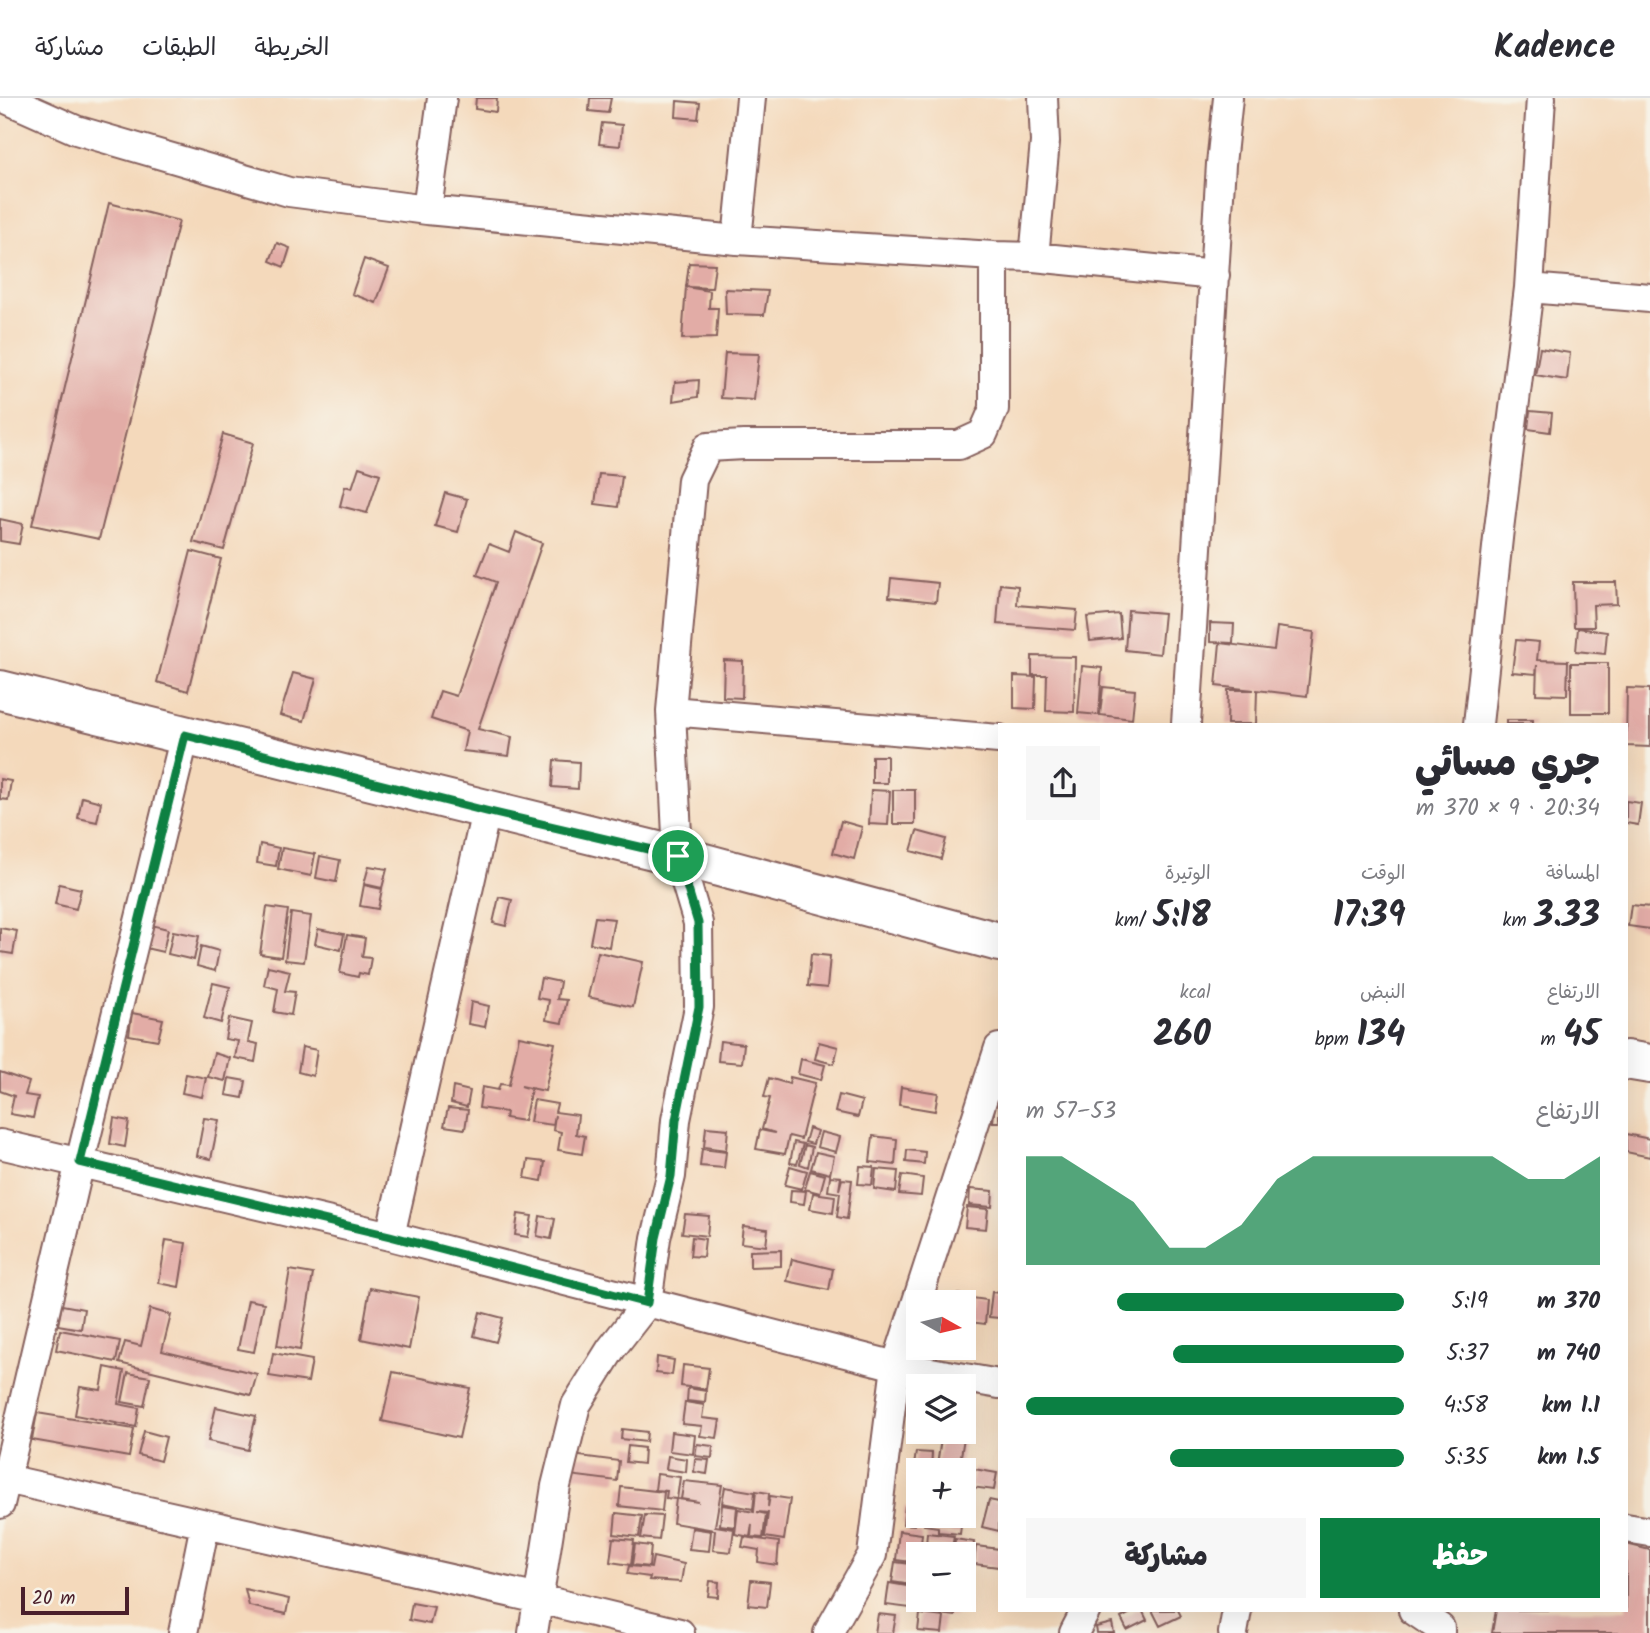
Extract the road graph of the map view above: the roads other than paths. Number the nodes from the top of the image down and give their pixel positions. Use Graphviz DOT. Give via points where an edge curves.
graph roads {
  1 [pos="4,98"];
  2 [pos="442,98"];
  3 [pos="751,98"];
  4 [pos="1043,98"];
  5 [pos="1228,98"];
  6 [pos="1541,98"];
  7 [pos="427,210"];
  8 [pos="737,240"];
  9 [pos="994,256"];
  10 [pos="1034,257"];
  11 [pos="1215,275"];
  12 [pos="1529,288"];
  13 [pos="1650,298"];
  14 [pos="0,690"];
  15 [pos="671,711"];
  16 [pos="1186,723"];
  17 [pos="1478,723"];
  18 [pos="185,735"];
  19 [pos="998,739"];
  20 [pos="486,811"];
  21 [pos="678,856"];
  22 [pos="998,942"];
  23 [pos="998,1051"];
  24 [pos="1628,1060"];
  25 [pos="1650,1064"];
  26 [pos="0,1144"];
  27 [pos="80,1162"];
  28 [pos="390,1236"];
  29 [pos="647,1303"];
  30 [pos="896,1366"];
  31 [pos="998,1384"];
  32 [pos="3,1492"];
  33 [pos="205,1524"];
  34 [pos="1628,1528"];
  35 [pos="1650,1532"];
  36 [pos="539,1598"];
  37 [pos="1085,1612"];
  38 [pos="1237,1612"];
  39 [pos="1416,1612"];
  40 [pos="183,1633"];
  41 [pos="533,1633"];
  42 [pos="680,1633"];
  43 [pos="828,1633"];
  44 [pos="1074,1633"];
  45 [pos="1233,1633"];
  46 [pos="1440,1633"];
  1 -- 7 [label="street" via="76,130 289,191"];
  2 -- 7 [label="street"];
  3 -- 8 [label="street"];
  4 -- 10 [label="street" via="1045,142"];
  5 -- 11 [label="street"];
  6 -- 12 [label="street"];
  7 -- 8 [label="street"];
  8 -- 9 [label="street"];
  9 -- 10 [label="street"];
  9 -- 15 [label="street" via="994,409 983,434 960,445 708,447 692,480"];
  10 -- 11 [label="street"];
  11 -- 16 [label="street"];
  12 -- 13 [label="street"];
  12 -- 17 [label="street"];
  14 -- 18 [label="street"];
  15 -- 19 [label="street"];
  15 -- 21 [label="street"];
  18 -- 20 [label="street"];
  18 -- 27 [label="street"];
  20 -- 21 [label="street"];
  20 -- 28 [label="street"];
  21 -- 22 [label="street"];
  21 -- 29 [label="street" via="698,923 699,1007"];
  23 -- 30 [label="street"];
  24 -- 25 [label="street"];
  26 -- 27 [label="street"];
  27 -- 28 [label="street"];
  27 -- 32 [label="street"];
  28 -- 29 [label="street"];
  29 -- 30 [label="street"];
  29 -- 36 [label="street" via="576,1405 556,1486"];
  30 -- 31 [label="street"];
  30 -- 43 [label="street" via="872,1555"];
  32 -- 33 [label="street"];
  33 -- 36 [label="street"];
  33 -- 40 [label="street"];
  34 -- 35 [label="street"];
  36 -- 41 [label="street"];
  36 -- 42 [label="street"];
  37 -- 44 [label="street"];
  38 -- 45 [label="street"];
  39 -- 46 [label="street" via="1440,1628"];
}
